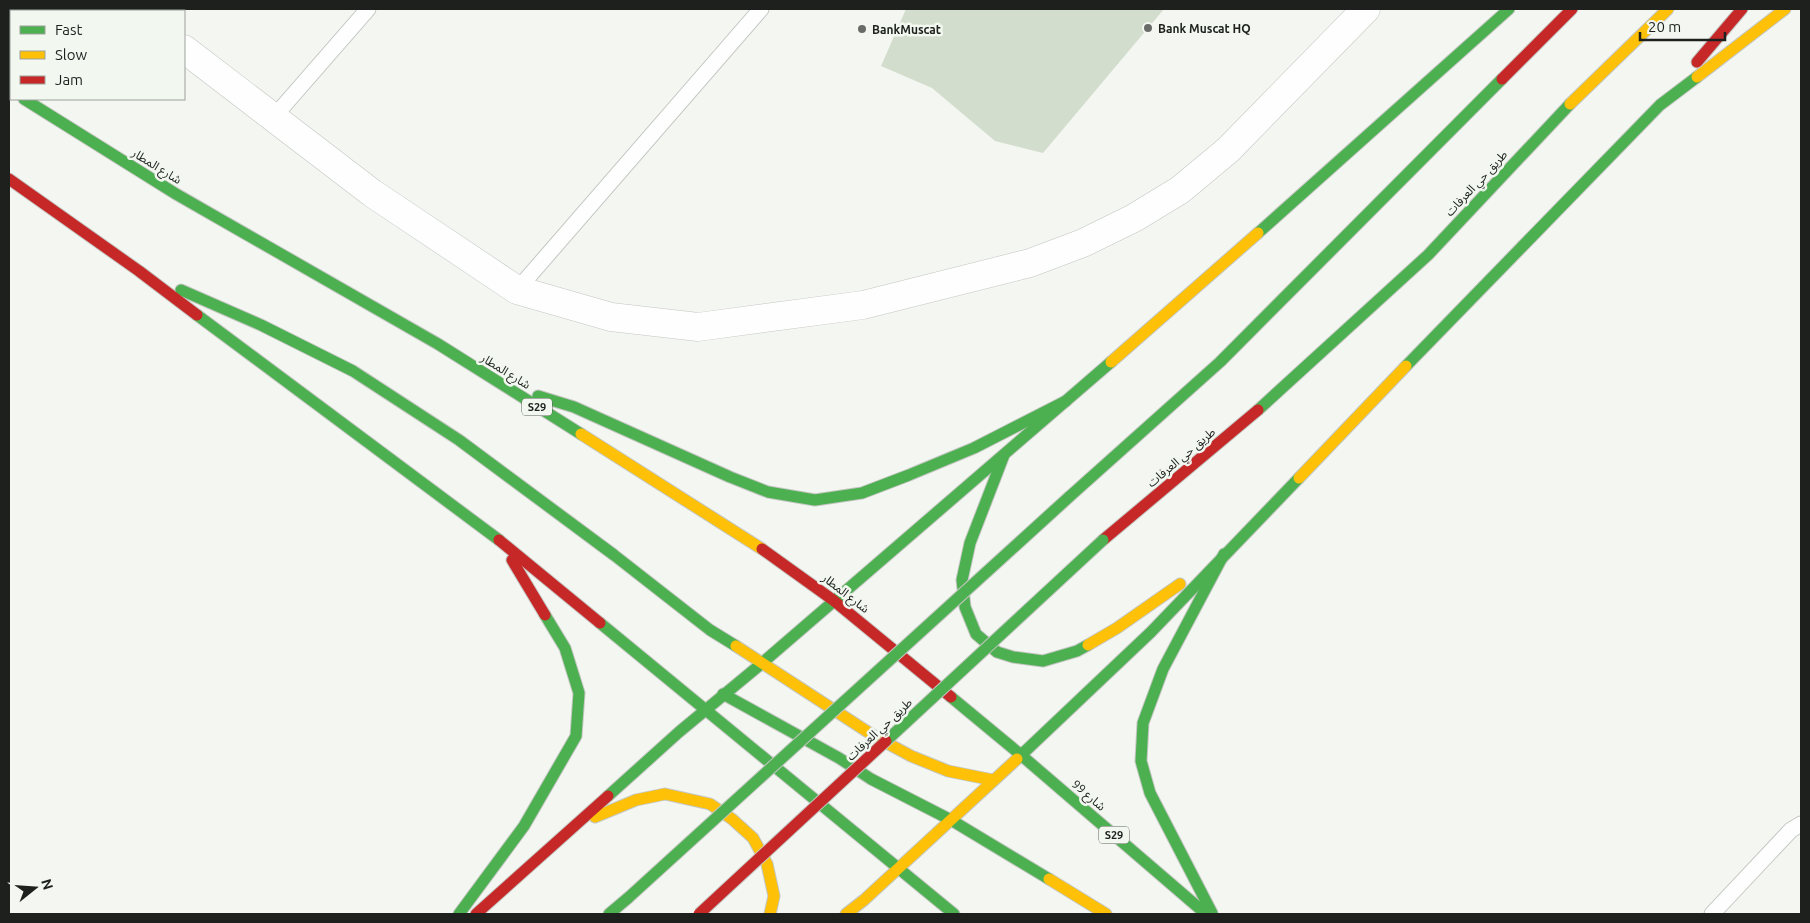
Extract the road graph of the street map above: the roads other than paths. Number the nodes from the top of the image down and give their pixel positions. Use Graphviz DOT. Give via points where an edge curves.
graph roads {
  1 [pos="368,9"];
  2 [pos="761,9"];
  3 [pos="1366,9"];
  4 [pos="1509,9"];
  5 [pos="1572,9"];
  6 [pos="1668,9"];
  7 [pos="1742,9"];
  8 [pos="1785,9"];
  9 [pos="185,51"];
  10 [pos="26,100"];
  11 [pos="1660,106"];
  12 [pos="273,118"];
  13 [pos="9,179"];
  14 [pos="138,271"];
  15 [pos="517,290"];
  16 [pos="499,383"];
  17 [pos="1066,401"];
  18 [pos="1004,453"];
  19 [pos="500,542"];
  20 [pos="1224,554"];
  21 [pos="833,600"];
  22 [pos="761,664"];
  23 [pos="724,694"];
  24 [pos="704,710"];
  25 [pos="1022,755"];
  26 [pos="993,780"];
  27 [pos="951,820"];
  28 [pos="576,824"];
  29 [pos="1801,824"];
  30 [pos="898,869"];
  31 [pos="459,914"];
  32 [pos="476,914"];
  33 [pos="610,914"];
  34 [pos="698,914"];
  35 [pos="770,914"];
  36 [pos="846,914"];
  37 [pos="954,914"];
  38 [pos="1106,914"];
  39 [pos="1206,914"];
  40 [pos="1212,914"];
  41 [pos="1712,914"];
  1 -- 12 [label="lane"];
  2 -- 15 [label="lane"];
  3 -- 15 [label="street" via="1228,150 1180,190 1134,218 1083,243 1030,263 863,305 698,327 611,318"];
  4 -- 17 [label="main road"];
  5 -- 33 [label="main road, bridge" via="1220,362"];
  6 -- 34 [label="main road, طريق حي العرفات, bridge" via="1576,96 1428,255 1247,420 1103,540"];
  7 -- 11 [label="main road"];
  8 -- 11 [label="main road"];
  9 -- 12 [label="street"];
  10 -- 16 [label="main road, شارع المطار / S29" via="176,194 438,344"];
  11 -- 20 [label="main road"];
  12 -- 15 [label="street" via="372,193"];
  13 -- 14 [label="main road"];
  14 -- 19 [label="main road"];
  14 -- 22 [label="main road" via="261,325 353,371 459,440 696,620"];
  16 -- 17 [label="main road" via="574,407 768,492 815,500 862,493 909,475 974,448"];
  16 -- 21 [label="main road, شارع المطار / S29" via="773,556"];
  17 -- 18 [label="main road"];
  18 -- 20 [label="main road" via="970,543 962,580 965,606 976,634 997,652 1043,661 1077,651 1117,628"];
  18 -- 21 [label="main road"];
  19 -- 24 [label="main road"];
  19 -- 31 [label="main road" via="565,648 578,693 576,736 524,826"];
  20 -- 25 [label="main road" via="1151,632"];
  20 -- 40 [label="main road" via="1163,669 1143,723 1140,761 1150,793"];
  21 -- 22 [label="main road"];
  21 -- 25 [label="main road, شارع المطار / S29"];
  22 -- 23 [label="main road"];
  22 -- 26 [label="main road" via="911,756 948,771"];
  23 -- 24 [label="main road"];
  23 -- 27 [label="main road" via="839,758 871,780"];
  24 -- 28 [label="main road"];
  24 -- 30 [label="main road"];
  25 -- 26 [label="main road"];
  25 -- 39 [label="main road, 99 شارع / S29"];
  26 -- 27 [label="main road"];
  27 -- 30 [label="main road"];
  27 -- 38 [label="main road"];
  28 -- 32 [label="main road"];
  28 -- 35 [label="main road" via="636,800 665,794 710,804 753,838 767,864 774,896"];
  29 -- 41 [label="lane" via="1791,830"];
  30 -- 36 [label="main road"];
  30 -- 37 [label="main road"];
}
